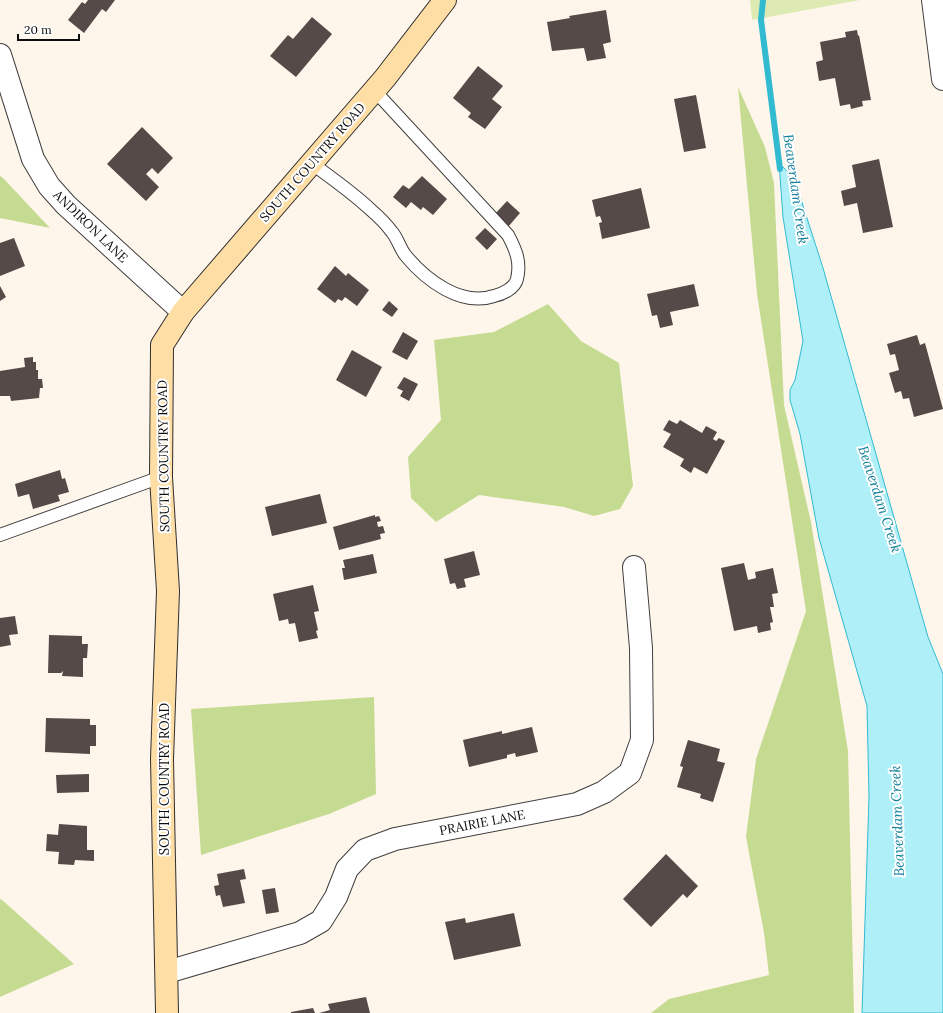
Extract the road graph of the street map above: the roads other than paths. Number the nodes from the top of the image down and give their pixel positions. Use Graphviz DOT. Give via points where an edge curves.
graph roads {
  1 [pos="445,0"];
  2 [pos="933,0"];
  3 [pos="1,59"];
  4 [pos="943,79"];
  5 [pos="374,90"];
  6 [pos="311,163"];
  7 [pos="183,312"];
  8 [pos="161,477"];
  9 [pos="0,534"];
  10 [pos="634,567"];
  11 [pos="167,972"];
  12 [pos="167,1013"];
  1 -- 5 [label="main road, SOUTH COUNTRY ROAD"];
  2 -- 4 [label="street"];
  3 -- 7 [label="street, ANDIRON LANE" via="34,158 49,186 66,205"];
  5 -- 6 [label="main road, SOUTH COUNTRY ROAD"];
  5 -- 6 [label="lane" via="508,236 517,252 517,281 506,293 492,297 474,300 451,293 428,277 405,255 393,232 371,210"];
  6 -- 7 [label="main road, SOUTH COUNTRY ROAD"];
  7 -- 8 [label="main road, SOUTH COUNTRY ROAD" via="162,345"];
  8 -- 9 [label="lane"];
  8 -- 11 [label="main road, SOUTH COUNTRY ROAD" via="168,591 162,759"];
  10 -- 11 [label="street, PRAIRIE LANE" via="641,648 642,740 630,773 604,792 577,804 395,839 365,850 347,869 336,896 321,921 300,933"];
  11 -- 12 [label="main road, SOUTH COUNTRY ROAD"];
}
